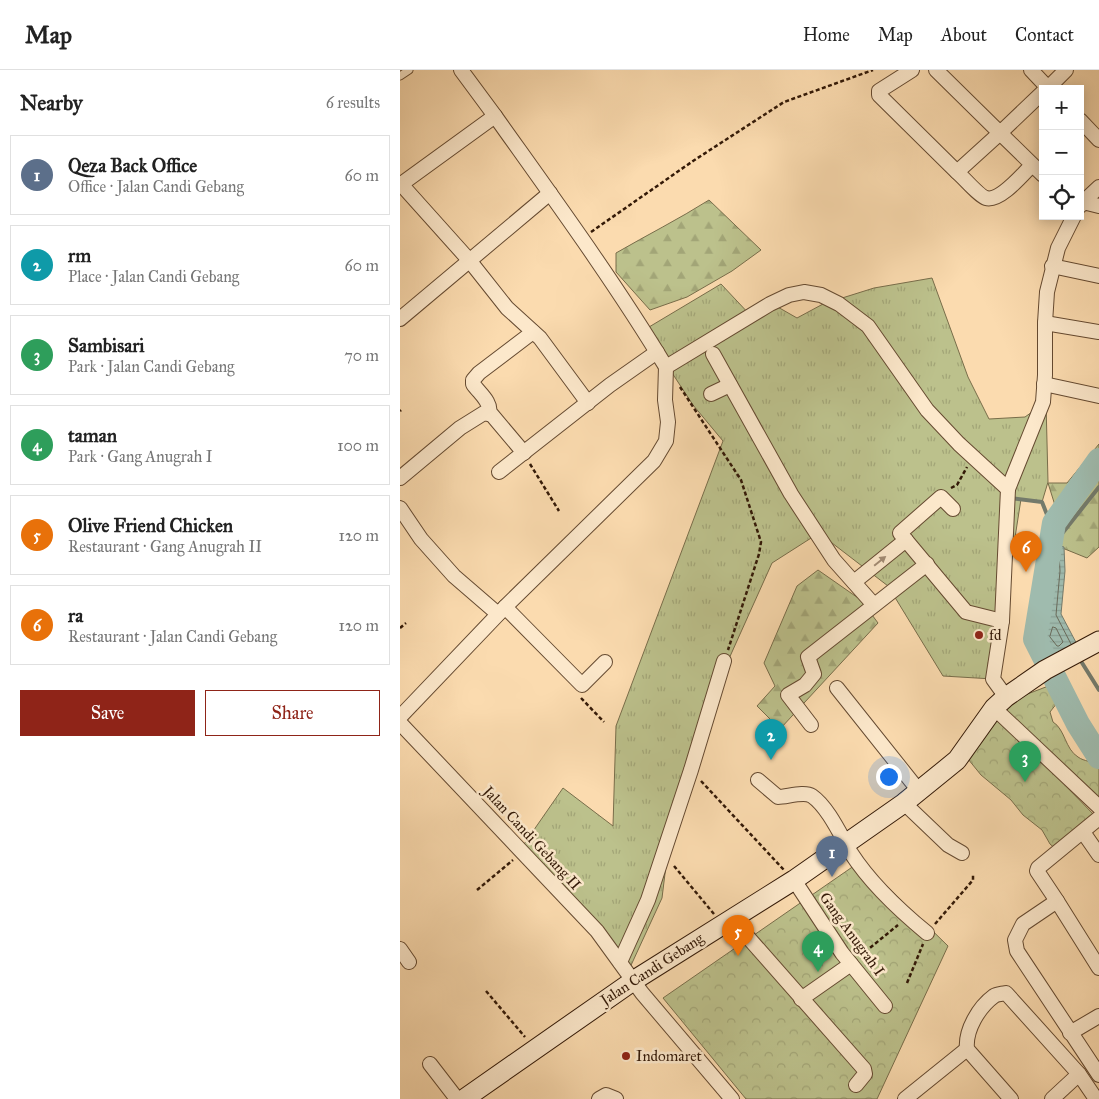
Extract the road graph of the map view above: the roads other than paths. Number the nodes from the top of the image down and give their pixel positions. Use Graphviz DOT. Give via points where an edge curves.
graph roads {
  1 [pos="409,70"];
  2 [pos="461,70"];
  3 [pos="912,70"];
  4 [pos="936,70"];
  5 [pos="1031,70"];
  6 [pos="1066,70"];
  7 [pos="400,76"];
  8 [pos="1043,85"];
  9 [pos="1050,85"];
  10 [pos="1039,96"];
  11 [pos="495,116"];
  12 [pos="1084,124"];
  13 [pos="1000,133"];
  14 [pos="1099,140"];
  15 [pos="1032,165"];
  16 [pos="957,172"];
  17 [pos="1042,175"];
  18 [pos="400,184"];
  19 [pos="1099,187"];
  20 [pos="550,193"];
  21 [pos="1084,202"];
  22 [pos="1084,204"];
  23 [pos="1099,206"];
  24 [pos="1072,220"];
  25 [pos="469,260"];
  26 [pos="1052,266"];
  27 [pos="1099,276"];
  28 [pos="400,320"];
  29 [pos="1045,323"];
  30 [pos="533,332"];
  31 [pos="1099,332"];
  32 [pos="657,352"];
  33 [pos="713,354"];
  34 [pos="666,367"];
  35 [pos="1044,384"];
  36 [pos="730,385"];
  37 [pos="711,394"];
  38 [pos="1099,396"];
  39 [pos="588,403"];
  40 [pos="488,413"];
  41 [pos="524,453"];
  42 [pos="499,472"];
  43 [pos="400,478"];
  44 [pos="1008,491"];
  45 [pos="400,508"];
  46 [pos="953,509"];
  47 [pos="906,540"];
  48 [pos="927,564"];
  49 [pos="854,582"];
  50 [pos="874,605"];
  51 [pos="502,611"];
  52 [pos="1002,621"];
  53 [pos="1091,645"];
  54 [pos="724,661"];
  55 [pos="605,662"];
  56 [pos="837,688"];
  57 [pos="1000,702"];
  58 [pos="400,717"];
  59 [pos="400,723"];
  60 [pos="811,724"];
  61 [pos="758,780"];
  62 [pos="919,790"];
  63 [pos="904,803"];
  64 [pos="1099,807"];
  65 [pos="1099,818"];
  66 [pos="1083,832"];
  67 [pos="846,844"];
  68 [pos="962,853"];
  69 [pos="1099,855"];
  70 [pos="794,880"];
  71 [pos="1057,901"];
  72 [pos="727,921"];
  73 [pos="927,933"];
  74 [pos="400,949"];
  75 [pos="409,962"];
  76 [pos="620,962"];
  77 [pos="851,964"];
  78 [pos="1099,968"];
  79 [pos="633,981"];
  80 [pos="801,999"];
  81 [pos="885,1006"];
  82 [pos="1099,1016"];
  83 [pos="1070,1033"];
  84 [pos="967,1049"];
  85 [pos="430,1064"];
  86 [pos="1079,1074"];
  87 [pos="1099,1075"];
  88 [pos="856,1085"];
  89 [pos="614,1098"];
  90 [pos="457,1099"];
  91 [pos="464,1099"];
  92 [pos="599,1099"];
  93 [pos="732,1099"];
  94 [pos="905,1099"];
  95 [pos="1011,1099"];
  96 [pos="1052,1099"];
  97 [pos="1096,1099"];
  1 -- 7 [label="lane"];
  2 -- 11 [label="street"];
  3 -- 16 [label="street" via="879,95"];
  4 -- 13 [label="street"];
  5 -- 8 [label="street"];
  6 -- 9 [label="street"];
  10 -- 13 [label="street"];
  11 -- 18 [label="street"];
  11 -- 20 [label="street"];
  12 -- 14 [label="street"];
  13 -- 15 [label="street"];
  13 -- 16 [label="street"];
  15 -- 16 [label="street" via="1010,187 992,198 984,198"];
  15 -- 17 [label="street"];
  18 -- 25 [label="street"];
  19 -- 21 [label="street"];
  20 -- 25 [label="street"];
  20 -- 32 [label="street"];
  22 -- 23 [label="street"];
  24 -- 26 [label="street"];
  25 -- 28 [label="street"];
  25 -- 30 [label="street" via="507,308"];
  26 -- 27 [label="street"];
  26 -- 29 [label="street"];
  29 -- 31 [label="street"];
  29 -- 35 [label="street"];
  30 -- 39 [label="street"];
  30 -- 40 [label="street" via="473,380 489,406"];
  32 -- 34 [label="street"];
  32 -- 39 [label="street"];
  33 -- 36 [label="street"];
  34 -- 44 [label="street" via="789,295 804,292 821,295 868,326 927,410"];
  34 -- 51 [label="street" via="666,441 654,461"];
  35 -- 38 [label="street"];
  35 -- 44 [label="street" via="1042,402"];
  36 -- 37 [label="street"];
  36 -- 49 [label="street" via="791,494 834,560"];
  39 -- 41 [label="street"];
  40 -- 41 [label="street"];
  40 -- 43 [label="street" via="476,416"];
  41 -- 42 [label="street"];
  44 -- 52 [label="street"];
  45 -- 51 [label="street" via="421,539 454,576 476,597"];
  46 -- 47 [label="street" via="942,497 900,533"];
  47 -- 48 [label="street"];
  49 -- 47 [label="street, one-way"];
  48 -- 50 [label="street"];
  48 -- 52 [label="street" via="966,612"];
  49 -- 50 [label="street"];
  50 -- 60 [label="street" via="808,657 814,674 805,685 788,695"];
  51 -- 55 [label="street" via="582,685"];
  51 -- 58 [label="street"];
  52 -- 57 [label="street" via="993,679"];
  53 -- 57 [label="main road, Jalan Candi Gebang" via="1045,670"];
  54 -- 76 [label="street" via="648,900"];
  56 -- 62 [label="street"];
  57 -- 62 [label="main road, Jalan Candi Gebang" via="957,760"];
  57 -- 64 [label="street"];
  59 -- 76 [label="street, Jalan Candi Gebang II" via="597,932"];
  61 -- 67 [label="street" via="778,796 810,795"];
  62 -- 63 [label="main road, Jalan Candi Gebang"];
  63 -- 67 [label="main road, Jalan Candi Gebang"];
  63 -- 68 [label="street" via="948,845"];
  65 -- 66 [label="street"];
  66 -- 69 [label="street"];
  66 -- 71 [label="street" via="1038,868"];
  67 -- 70 [label="main road, Jalan Candi Gebang"];
  67 -- 73 [label="street" via="878,889"];
  70 -- 72 [label="main road, Jalan Candi Gebang"];
  70 -- 77 [label="street, Gang Anugrah I"];
  71 -- 78 [label="street"];
  71 -- 83 [label="street" via="1023,924 1015,940 1017,951"];
  72 -- 79 [label="main road, Jalan Candi Gebang"];
  72 -- 80 [label="street"];
  74 -- 75 [label="street"];
  76 -- 79 [label="street, Jalan Candi Gebang II"];
  77 -- 80 [label="street"];
  77 -- 81 [label="street, Gang Anugrah I"];
  79 -- 91 [label="main road, Jalan Candi Gebang"];
  79 -- 93 [label="street, Jalan Candi Gebang II"];
  80 -- 88 [label="street" via="864,1069 865,1074"];
  82 -- 83 [label="street"];
  83 -- 87 [label="street"];
  84 -- 86 [label="street" via="966,1039 978,1012 995,995 1006,993"];
  84 -- 94 [label="street"];
  84 -- 95 [label="street"];
  85 -- 90 [label="street"];
  86 -- 96 [label="street"];
  86 -- 97 [label="street"];
  89 -- 92 [label="street" via="606,1095"];
}
